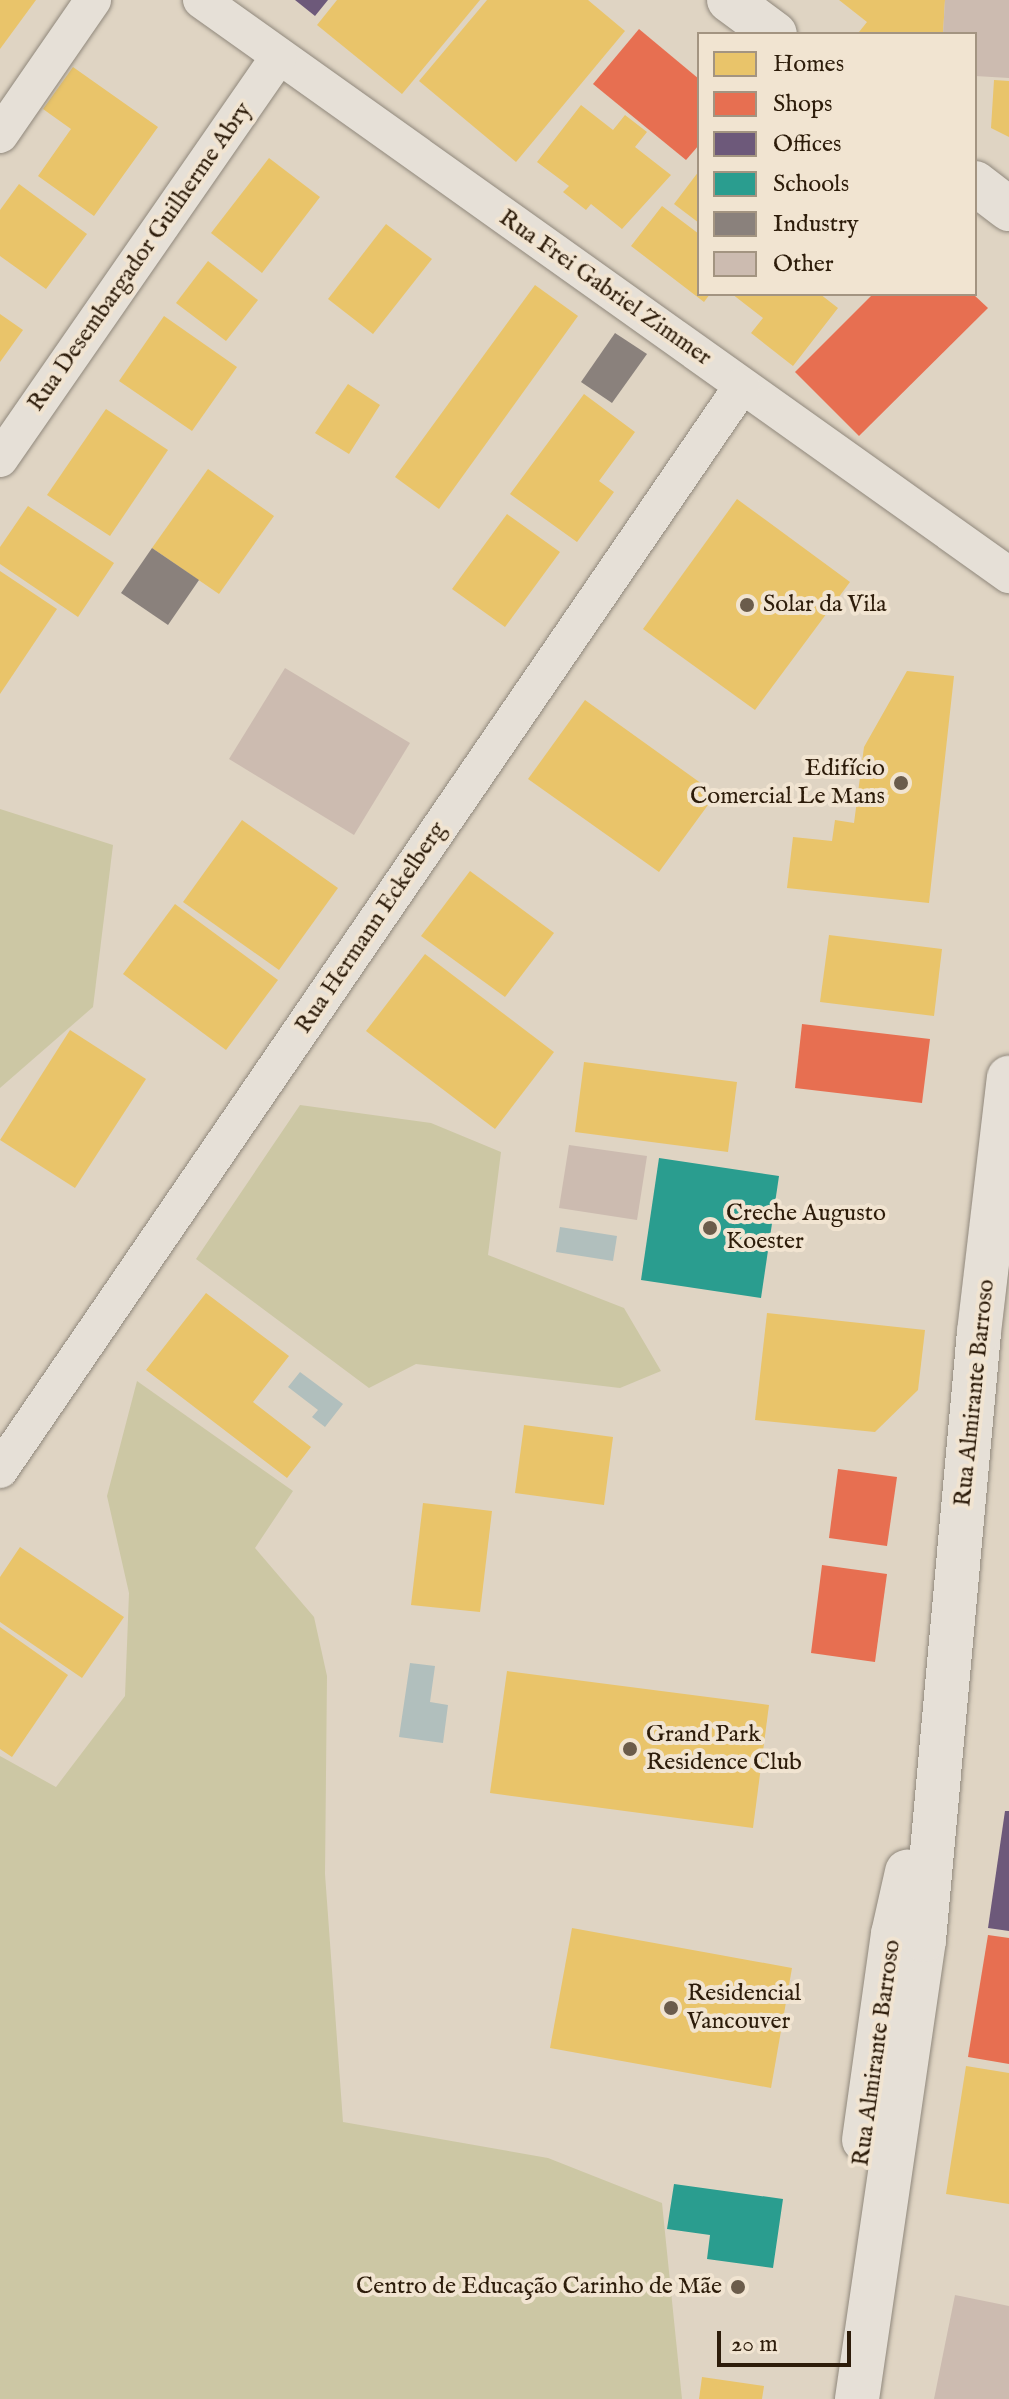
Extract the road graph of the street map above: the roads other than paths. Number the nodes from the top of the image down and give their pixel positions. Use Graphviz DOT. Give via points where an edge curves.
graph roads {
  1 [pos="93,0"];
  2 [pos="201,0"];
  3 [pos="729,0"];
  4 [pos="772,32"];
  5 [pos="279,56"];
  6 [pos="0,135"];
  7 [pos="977,185"];
  8 [pos="1009,209"];
  9 [pos="742,386"];
  10 [pos="0,459"];
  11 [pos="1009,575"];
  12 [pos="1009,1078"];
  13 [pos="0,1470"];
  14 [pos="942,1710"];
  15 [pos="828,2399"];
  16 [pos="857,2399"];
  1 -- 6 [label="street"];
  2 -- 5 [label="street, Rua Frei Gabriel Zimmer"];
  3 -- 4 [label="main road"];
  5 -- 9 [label="street, Rua Frei Gabriel Zimmer"];
  5 -- 10 [label="street, Rua Desembargador Guilherme Abry"];
  7 -- 8 [label="main road"];
  9 -- 11 [label="street, Rua Frei Gabriel Zimmer"];
  9 -- 13 [label="street, Rua Hermann Eckelberg"];
  12 -- 14 [label="main road, Rua Almirante Barroso"];
  14 -- 15 [label="main road, Rua Almirante Barroso" via="893,1934"];
  14 -- 16 [label="main road, Rua Almirante Barroso" via="924,1940"];
}
